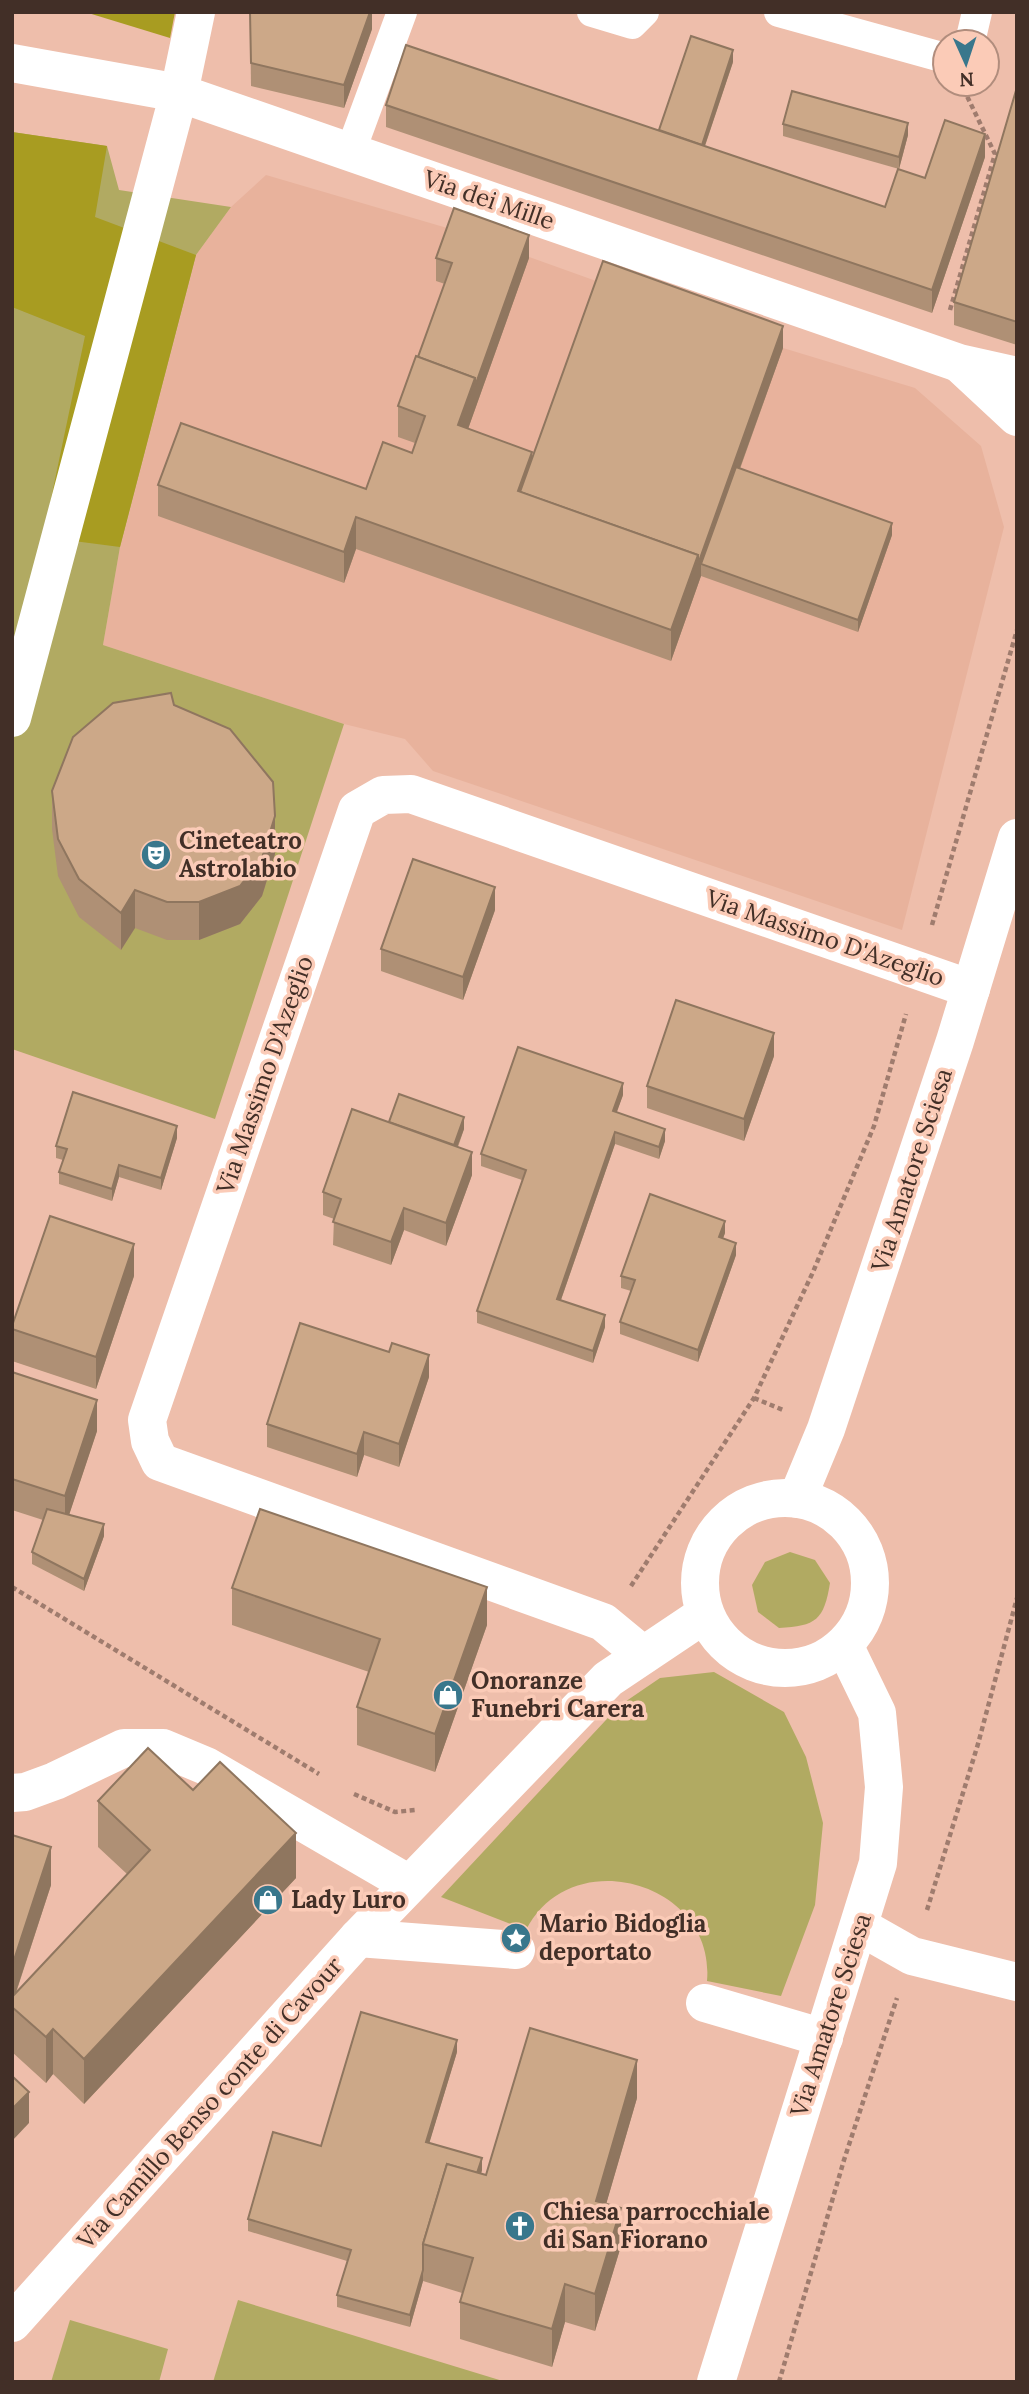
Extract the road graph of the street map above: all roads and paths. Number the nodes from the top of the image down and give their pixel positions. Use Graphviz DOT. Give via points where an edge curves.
graph roads {
  1 [pos="196,12"];
  2 [pos="402,12"];
  3 [pos="592,12"];
  4 [pos="644,12"];
  5 [pos="779,12"];
  6 [pos="931,54"];
  7 [pos="12,63"];
  8 [pos="179,93"];
  9 [pos="968,98"];
  10 [pos="350,153"];
  11 [pos="948,359"];
  12 [pos="1017,376"];
  13 [pos="1017,417"];
  14 [pos="1017,630"];
  15 [pos="12,718"];
  16 [pos="1017,838"];
  17 [pos="919,971"];
  18 [pos="971,989"];
  19 [pos="797,1499"];
  20 [pos="12,1587"];
  21 [pos="705,1614"];
  22 [pos="603,1622"];
  23 [pos="844,1645"];
  24 [pos="643,1655"];
  25 [pos="327,1779"];
  26 [pos="12,1793"];
  27 [pos="351,1793"];
  28 [pos="422,1809"];
  29 [pos="409,1884"];
  30 [pos="859,1926"];
  31 [pos="358,1938"];
  32 [pos="516,1950"];
  33 [pos="1017,1982"];
  34 [pos="705,2003"];
  35 [pos="824,2038"];
  36 [pos="12,2323"];
  37 [pos="716,2382"];
  1 -- 8 [label="street"];
  2 -- 10 [label="lane"];
  3 -- 4 [label="lane" via="632,24"];
  5 -- 6 [label="lane"];
  7 -- 8 [label="street, Via dei Mille"];
  8 -- 10 [label="street, Via dei Mille"];
  8 -- 15 [label="street"];
  9 -- 11 [label="path" via="995,153"];
  10 -- 11 [label="street, Via dei Mille"];
  11 -- 12 [label="street, Via dei Mille"];
  11 -- 13 [label="street, Via dei Mille"];
  14 -- 17 [label="path"];
  16 -- 18 [label="street, Via Amatore Sciesa"];
  17 -- 18 [label="street, Via Massimo D'Azeglio"];
  17 -- 22 [label="path" via="874,1126 754,1398"];
  17 -- 22 [label="street, Via Massimo D'Azeglio" via="411,794 383,795 357,810 147,1420 150,1441 160,1462 195,1476"];
  18 -- 19 [label="street, Via Amatore Sciesa" via="826,1429"];
  19 -- 21 [label="street" via="750,1505 723,1525 702,1563 700,1593"];
  19 -- 23 [label="street" via="839,1516 867,1560 869,1597 862,1621"];
  20 -- 25 [label="path"];
  21 -- 23 [label="street" via="721,1640 763,1665 798,1668 826,1658"];
  21 -- 24 [label="street, Via Camillo Benso conte di Cavour"];
  22 -- 24 [label="street, Via Massimo D'Azeglio"];
  23 -- 30 [label="street, Via Amatore Sciesa" via="877,1713 884,1787 878,1863"];
  24 -- 29 [label="street, Via Camillo Benso conte di Cavour" via="608,1679"];
  26 -- 29 [label="street" via="55,1781 124,1748 163,1748 205,1766"];
  27 -- 28 [label="path" via="395,1812"];
  29 -- 31 [label="street, Via Camillo Benso conte di Cavour"];
  30 -- 33 [label="street" via="912,1956"];
  30 -- 35 [label="street, Via Amatore Sciesa"];
  31 -- 32 [label="street"];
  31 -- 36 [label="street, Via Camillo Benso conte di Cavour"];
  34 -- 35 [label="street"];
  35 -- 37 [label="street, Via Amatore Sciesa"];
}
